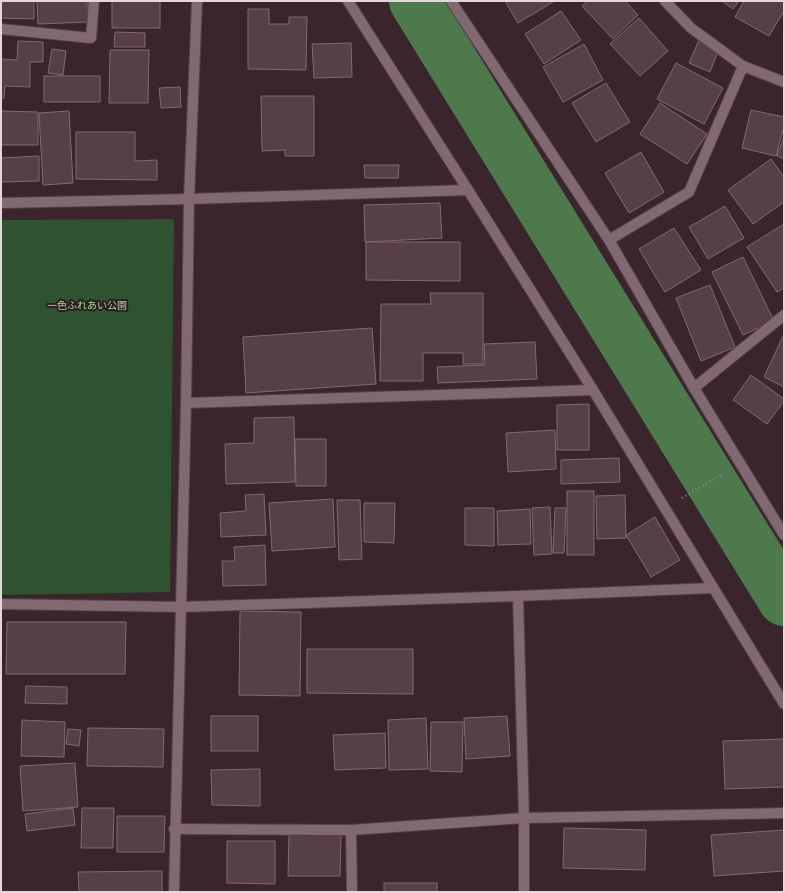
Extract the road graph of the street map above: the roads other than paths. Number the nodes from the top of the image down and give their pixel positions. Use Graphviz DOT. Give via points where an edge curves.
graph roads {
  1 [pos="94,1"];
  2 [pos="197,1"];
  3 [pos="348,1"];
  4 [pos="451,1"];
  5 [pos="665,1"];
  6 [pos="1,29"];
  7 [pos="743,66"];
  8 [pos="784,82"];
  9 [pos="468,190"];
  10 [pos="189,199"];
  11 [pos="1,203"];
  12 [pos="609,240"];
  13 [pos="784,316"];
  14 [pos="694,388"];
  15 [pos="593,390"];
  16 [pos="186,403"];
  17 [pos="784,535"];
  18 [pos="712,588"];
  19 [pos="518,596"];
  20 [pos="1,604"];
  21 [pos="182,607"];
  22 [pos="784,704"];
  23 [pos="784,813"];
  24 [pos="524,818"];
  25 [pos="174,829"];
  26 [pos="351,830"];
  27 [pos="174,892"];
  28 [pos="352,892"];
  29 [pos="524,892"];
  1 -- 6 [label="street" via="91,38"];
  2 -- 10 [label="street"];
  3 -- 9 [label="street"];
  4 -- 12 [label="street"];
  5 -- 7 [label="street" via="691,28"];
  7 -- 8 [label="street"];
  7 -- 12 [label="street" via="689,192"];
  9 -- 10 [label="street"];
  9 -- 15 [label="street"];
  10 -- 11 [label="street"];
  10 -- 16 [label="street"];
  12 -- 14 [label="street"];
  13 -- 14 [label="street"];
  14 -- 17 [label="street"];
  15 -- 16 [label="street"];
  15 -- 18 [label="street"];
  16 -- 21 [label="street"];
  18 -- 19 [label="street"];
  18 -- 22 [label="street"];
  19 -- 21 [label="street"];
  19 -- 24 [label="street"];
  20 -- 21 [label="street"];
  21 -- 25 [label="street"];
  23 -- 24 [label="street"];
  24 -- 26 [label="street"];
  24 -- 29 [label="street"];
  25 -- 26 [label="street"];
  25 -- 27 [label="street"];
  26 -- 28 [label="street"];
}
